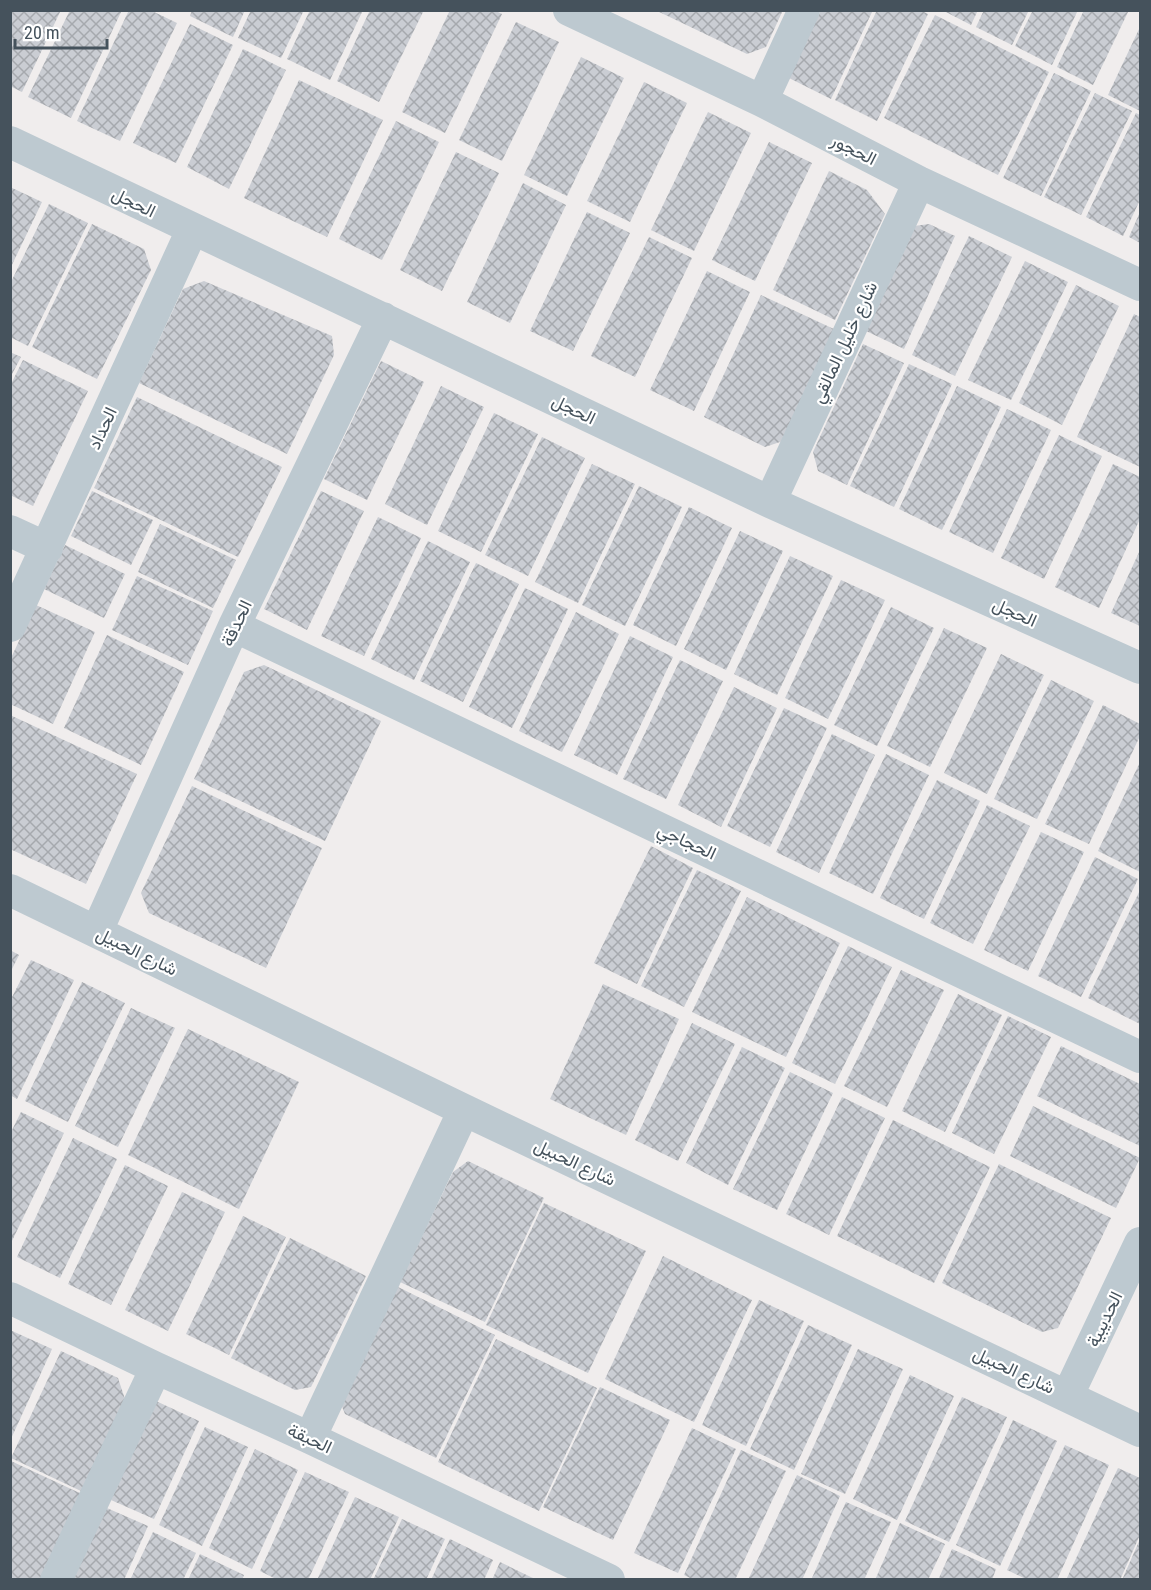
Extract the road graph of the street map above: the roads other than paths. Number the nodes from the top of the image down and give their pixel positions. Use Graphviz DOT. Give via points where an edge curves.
graph roads {
  1 [pos="569,10"];
  2 [pos="804,10"];
  3 [pos="762,101"];
  4 [pos="10,142"];
  5 [pos="919,182"];
  6 [pos="192,230"];
  7 [pos="1140,285"];
  8 [pos="383,318"];
  9 [pos="770,502"];
  10 [pos="10,531"];
  11 [pos="47,548"];
  12 [pos="10,626"];
  13 [pos="234,626"];
  14 [pos="1140,668"];
  15 [pos="10,890"];
  16 [pos="97,931"];
  17 [pos="1140,1057"];
  18 [pos="464,1110"];
  19 [pos="1140,1244"];
  20 [pos="10,1298"];
  21 [pos="156,1368"];
  22 [pos="1068,1395"];
  23 [pos="1140,1431"];
  24 [pos="310,1438"];
  25 [pos="56,1580"];
  26 [pos="609,1580"];
  1 -- 3 [label="street, الحجور"];
  2 -- 3 [label="street"];
  3 -- 5 [label="street, الحجور"];
  4 -- 6 [label="street, الحجل"];
  5 -- 7 [label="street, الحجور"];
  5 -- 9 [label="street, شارع خليل المالقي"];
  6 -- 8 [label="street, الحجل"];
  6 -- 11 [label="street, الحداد"];
  8 -- 9 [label="street, الحجل"];
  8 -- 13 [label="street, الحدقة"];
  9 -- 14 [label="street, الحجل"];
  10 -- 11 [label="street"];
  11 -- 12 [label="street, الحداد"];
  13 -- 16 [label="street, الحدقة"];
  13 -- 17 [label="street, الحجاجي"];
  15 -- 16 [label="street, شارع الحبيل"];
  16 -- 18 [label="street, شارع الحبيل"];
  18 -- 22 [label="street, شارع الحبيل"];
  18 -- 24 [label="street"];
  19 -- 22 [label="street, الحديبية"];
  20 -- 21 [label="street, الحبقة"];
  21 -- 24 [label="street, الحبقة"];
  21 -- 25 [label="street"];
  22 -- 23 [label="street, شارع الحبيل"];
  24 -- 26 [label="street, الحبقة"];
}
